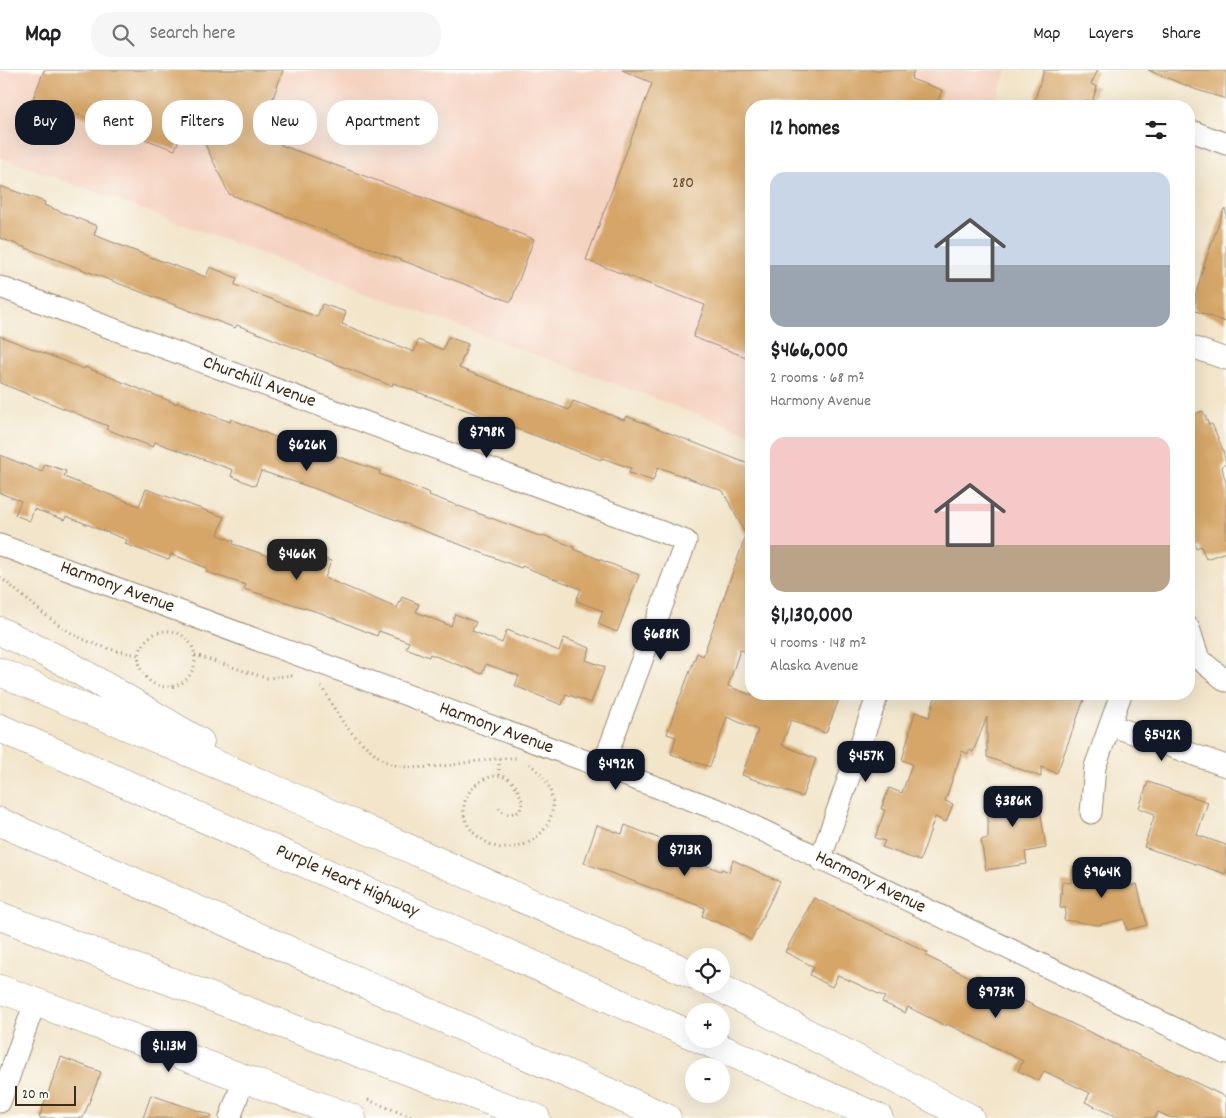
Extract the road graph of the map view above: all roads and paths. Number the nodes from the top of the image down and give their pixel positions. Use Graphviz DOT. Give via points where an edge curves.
graph roads {
  1 [pos="1195,132"];
  2 [pos="1226,144"];
  3 [pos="0,287"];
  4 [pos="1195,348"];
  5 [pos="1226,359"];
  6 [pos="0,545"];
  7 [pos="0,577"];
  8 [pos="0,631"];
  9 [pos="1195,647"];
  10 [pos="139,655"];
  11 [pos="195,656"];
  12 [pos="0,672"];
  13 [pos="299,677"];
  14 [pos="1226,681"];
  15 [pos="316,684"];
  16 [pos="876,700"];
  17 [pos="1119,700"];
  18 [pos="1110,725"];
  19 [pos="0,728"];
  20 [pos="499,758"];
  21 [pos="1226,766"];
  22 [pos="602,768"];
  23 [pos="499,775"];
  24 [pos="293,798"];
  25 [pos="499,808"];
  26 [pos="1091,813"];
  27 [pos="0,822"];
  28 [pos="820,860"];
  29 [pos="0,916"];
  30 [pos="685,971"];
  31 [pos="0,989"];
  32 [pos="730,993"];
  33 [pos="35,1002"];
  34 [pos="685,1032"];
  35 [pos="720,1048"];
  36 [pos="1226,1053"];
  37 [pos="244,1078"];
  38 [pos="0,1102"];
  39 [pos="230,1118"];
  40 [pos="352,1118"];
  41 [pos="536,1118"];
  42 [pos="667,1118"];
  43 [pos="879,1118"];
  44 [pos="970,1118"];
  1 -- 2 [label="street"];
  3 -- 22 [label="street, Churchill Avenue" via="686,541"];
  4 -- 5 [label="street"];
  6 -- 22 [label="street, Harmony Avenue"];
  7 -- 10 [label="path" via="44,616 71,634 102,648"];
  8 -- 24 [label="main road" via="66,664"];
  9 -- 14 [label="street" via="1199,659"];
  10 -- 11 [label="path" via="149,638 166,631 184,636"];
  10 -- 11 [label="path" via="143,674 150,681 167,687 184,682 190,676"];
  11 -- 13 [label="path" via="266,678 282,675"];
  12 -- 24 [label="main road"];
  15 -- 20 [label="path" via="324,689 342,720 356,736 384,760 396,765 427,768"];
  16 -- 28 [label="street"];
  17 -- 18 [label="street"];
  18 -- 21 [label="street"];
  18 -- 26 [label="street" via="1095,767"];
  19 -- 34 [label="main road, Purple Heart Highway"];
  20 -- 23 [label="path"];
  20 -- 23 [label="path" via="524,759 549,786 552,813 547,826 527,845 513,849 498,848 484,842 472,831 465,817 463,802 471,789"];
  22 -- 28 [label="street, Harmony Avenue" via="724,812"];
  23 -- 25 [label="path" via="510,780 523,803 519,812 509,815"];
  24 -- 30 [label="main road"];
  27 -- 42 [label="main road"];
  28 -- 36 [label="street, Harmony Avenue"];
  29 -- 41 [label="main road"];
  31 -- 33 [label="main road"];
  32 -- 44 [label="main road"];
  33 -- 37 [label="main road"];
  33 -- 38 [label="street"];
  35 -- 43 [label="main road"];
  37 -- 39 [label="street"];
  37 -- 40 [label="main road"];
}
